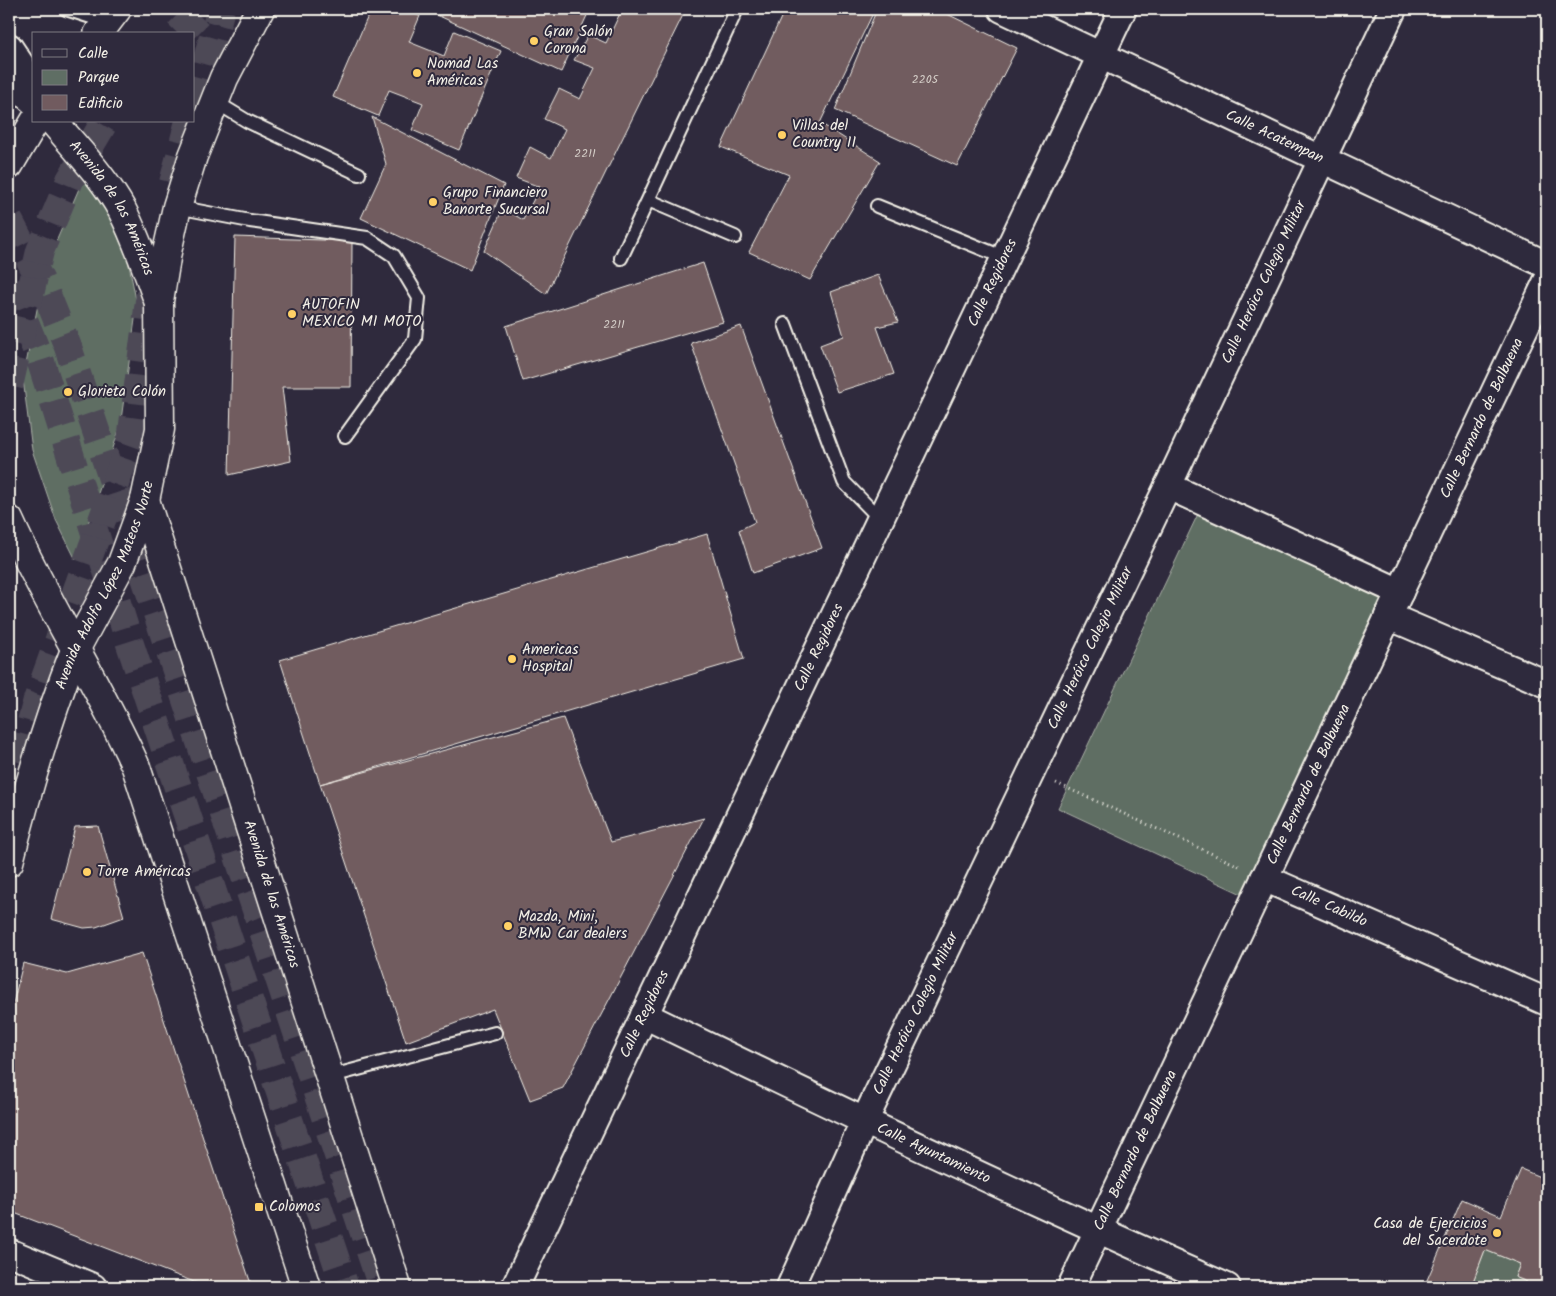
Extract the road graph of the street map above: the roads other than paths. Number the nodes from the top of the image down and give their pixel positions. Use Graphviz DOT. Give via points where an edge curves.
graph roads {
  1 [pos="66,9"];
  2 [pos="260,9"];
  3 [pos="737,9"];
  4 [pos="1002,9"];
  5 [pos="1123,9"];
  6 [pos="1393,9"];
  7 [pos="108,22"];
  8 [pos="9,47"];
  9 [pos="1100,56"];
  10 [pos="9,79"];
  11 [pos="32,87"];
  12 [pos="32,99"];
  13 [pos="214,101"];
  14 [pos="34,122"];
  15 [pos="54,122"];
  16 [pos="1322,158"];
  17 [pos="9,165"];
  18 [pos="359,174"];
  19 [pos="648,200"];
  20 [pos="877,206"];
  21 [pos="177,207"];
  22 [pos="735,237"];
  23 [pos="621,258"];
  24 [pos="1005,258"];
  25 [pos="1547,265"];
  26 [pos="1547,281"];
  27 [pos="159,302"];
  28 [pos="785,324"];
  29 [pos="345,436"];
  30 [pos="1168,486"];
  31 [pos="145,500"];
  32 [pos="880,519"];
  33 [pos="9,520"];
  34 [pos="1400,592"];
  35 [pos="1388,616"];
  36 [pos="75,650"];
  37 [pos="1547,684"];
  38 [pos="9,862"];
  39 [pos="1264,878"];
  40 [pos="1547,1002"];
  41 [pos="644,1015"];
  42 [pos="495,1032"];
  43 [pos="328,1077"];
  44 [pos="864,1122"];
  45 [pos="1098,1231"];
  46 [pos="9,1252"];
  47 [pos="93,1287"];
  48 [pos="306,1287"];
  49 [pos="397,1287"];
  50 [pos="515,1287"];
  51 [pos="790,1287"];
  52 [pos="1071,1287"];
  53 [pos="1227,1287"];
  1 -- 7 [label="lane"];
  2 -- 13 [label="main road"];
  3 -- 19 [label="lane"];
  4 -- 9 [label="street, Calle Acatempan"];
  5 -- 9 [label="street, Calle Regidores"];
  6 -- 16 [label="street, Calle Heróico Colegio Militar"];
  8 -- 11 [label="street"];
  9 -- 16 [label="street, Calle Acatempan"];
  9 -- 24 [label="street, Calle Regidores"];
  10 -- 12 [label="main road"];
  13 -- 18 [label="lane" via="247,121"];
  13 -- 21 [label="main road"];
  14 -- 17 [label="main road"];
  15 -- 27 [label="main road, Avenida de las Américas" via="121,209"];
  16 -- 25 [label="street, Calle Acatempan"];
  16 -- 30 [label="street, Calle Heróico Colegio Militar"];
  19 -- 22 [label="lane"];
  19 -- 23 [label="lane"];
  20 -- 24 [label="lane"];
  21 -- 27 [label="main road"];
  21 -- 29 [label="lane" via="367,238 394,256 419,298 415,339"];
  24 -- 32 [label="street, Calle Regidores"];
  26 -- 34 [label="street, Calle Bernardo de Balbuena"];
  27 -- 31 [label="main road, Avenida Adolfo López Mateos Norte" via="160,429"];
  28 -- 32 [label="lane" via="844,482"];
  30 -- 34 [label="street"];
  30 -- 44 [label="street, Calle Heróico Colegio Militar"];
  31 -- 36 [label="main road, Avenida Adolfo López Mateos Norte" via="122,563"];
  31 -- 43 [label="main road, Avenida de las Américas"];
  32 -- 41 [label="street, Calle Regidores"];
  33 -- 36 [label="main road"];
  34 -- 35 [label="street, Calle Bernardo de Balbuena"];
  35 -- 37 [label="street"];
  35 -- 39 [label="street, Calle Bernardo de Balbuena"];
  36 -- 38 [label="main road, Avenida Adolfo López Mateos Norte" via="52,711"];
  36 -- 48 [label="main road" via="136,767"];
  39 -- 40 [label="street, Calle Cabildo"];
  39 -- 45 [label="street, Calle Bernardo de Balbuena"];
  41 -- 44 [label="street, Calle Ayuntamiento"];
  41 -- 50 [label="street, Calle Regidores"];
  42 -- 43 [label="lane"];
  43 -- 49 [label="main road, Avenida de las Américas"];
  44 -- 45 [label="street, Calle Ayuntamiento"];
  44 -- 51 [label="street, Calle Heróico Colegio Militar"];
  45 -- 52 [label="street, Calle Bernardo de Balbuena"];
  45 -- 53 [label="street, Calle Ayuntamiento"];
  46 -- 47 [label="street"];
}
